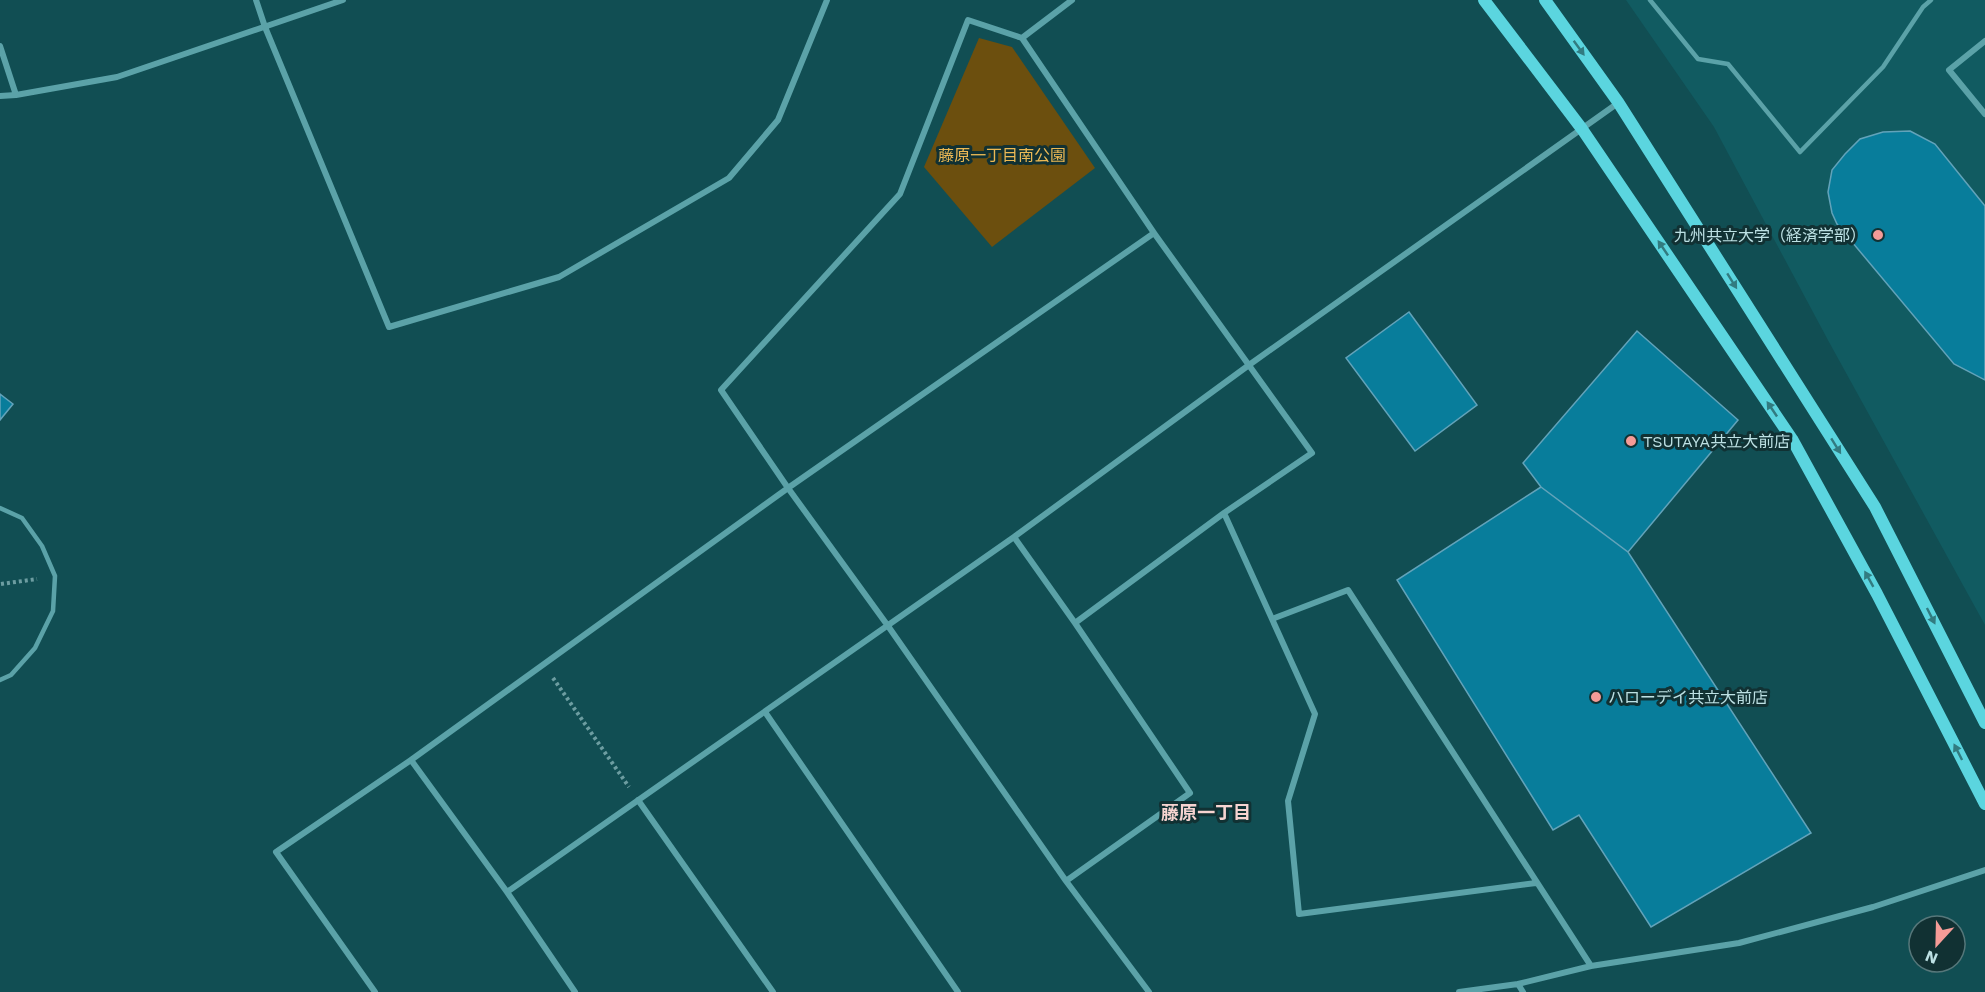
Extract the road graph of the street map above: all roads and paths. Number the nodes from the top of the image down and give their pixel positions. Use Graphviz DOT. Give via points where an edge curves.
graph roads {
  1 [pos="256,0"];
  2 [pos="343,0"];
  3 [pos="827,0"];
  4 [pos="1072,0"];
  5 [pos="1484,0"];
  6 [pos="1545,0"];
  7 [pos="1650,0"];
  8 [pos="1931,0"];
  9 [pos="265,27"];
  10 [pos="1022,38"];
  11 [pos="1985,41"];
  12 [pos="0,46"];
  13 [pos="16,95"];
  14 [pos="0,96"];
  15 [pos="1618,102"];
  16 [pos="1985,114"];
  17 [pos="1582,129"];
  18 [pos="1154,233"];
  19 [pos="1249,365"];
  20 [pos="788,488"];
  21 [pos="0,508"];
  22 [pos="1224,513"];
  23 [pos="1014,537"];
  24 [pos="55,576"];
  25 [pos="1,584"];
  26 [pos="1272,619"];
  27 [pos="1075,623"];
  28 [pos="888,626"];
  29 [pos="544,665"];
  30 [pos="0,680"];
  31 [pos="765,712"];
  32 [pos="1985,723"];
  33 [pos="411,760"];
  34 [pos="638,800"];
  35 [pos="1985,804"];
  36 [pos="1985,870"];
  37 [pos="1066,881"];
  38 [pos="1536,883"];
  39 [pos="507,892"];
  40 [pos="1591,966"];
  41 [pos="1518,984"];
  42 [pos="375,992"];
  43 [pos="575,992"];
  44 [pos="773,992"];
  45 [pos="958,992"];
  46 [pos="1149,992"];
  47 [pos="1459,992"];
  48 [pos="1523,992"];
  1 -- 9 [label="street"];
  2 -- 9 [label="street"];
  3 -- 9 [label="street" via="778,120 729,178 559,277 388,327"];
  4 -- 10 [label="street"];
  5 -- 17 [label="street"];
  6 -- 15 [label="street, one-way"];
  7 -- 8 [label="lane" via="1698,59 1728,64 1800,152 1883,66"];
  9 -- 13 [label="street" via="117,77"];
  10 -- 18 [label="street"];
  10 -- 20 [label="street" via="968,20 900,194 722,390"];
  11 -- 16 [label="street" via="1949,70"];
  12 -- 13 [label="street"];
  13 -- 14 [label="street"];
  15 -- 17 [label="street"];
  15 -- 32 [label="street, one-way" via="1875,507"];
  17 -- 19 [label="street"];
  35 -- 17 [label="street, one-way" via="1792,439"];
  18 -- 19 [label="street"];
  18 -- 20 [label="street"];
  19 -- 22 [label="street" via="1312,453"];
  19 -- 23 [label="street"];
  20 -- 28 [label="street"];
  20 -- 29 [label="street"];
  21 -- 24 [label="lane" via="22,518 42,546"];
  22 -- 26 [label="street"];
  22 -- 27 [label="street"];
  23 -- 27 [label="street"];
  23 -- 28 [label="street"];
  24 -- 25 [label="path"];
  24 -- 30 [label="lane" via="53,611 35,648 12,675"];
  26 -- 38 [label="street" via="1348,591"];
  26 -- 38 [label="street" via="1315,714 1288,801 1299,914"];
  27 -- 37 [label="street" via="1190,793"];
  28 -- 31 [label="street"];
  28 -- 37 [label="street"];
  29 -- 33 [label="street"];
  29 -- 34 [label="path"];
  31 -- 34 [label="street"];
  31 -- 45 [label="street"];
  33 -- 39 [label="street"];
  33 -- 42 [label="street" via="276,852"];
  34 -- 39 [label="street"];
  34 -- 44 [label="street"];
  36 -- 40 [label="street" via="1873,907 1739,943"];
  37 -- 46 [label="street"];
  38 -- 40 [label="street"];
  39 -- 43 [label="street"];
  40 -- 41 [label="street"];
  41 -- 47 [label="street"];
  41 -- 48 [label="street"];
}
